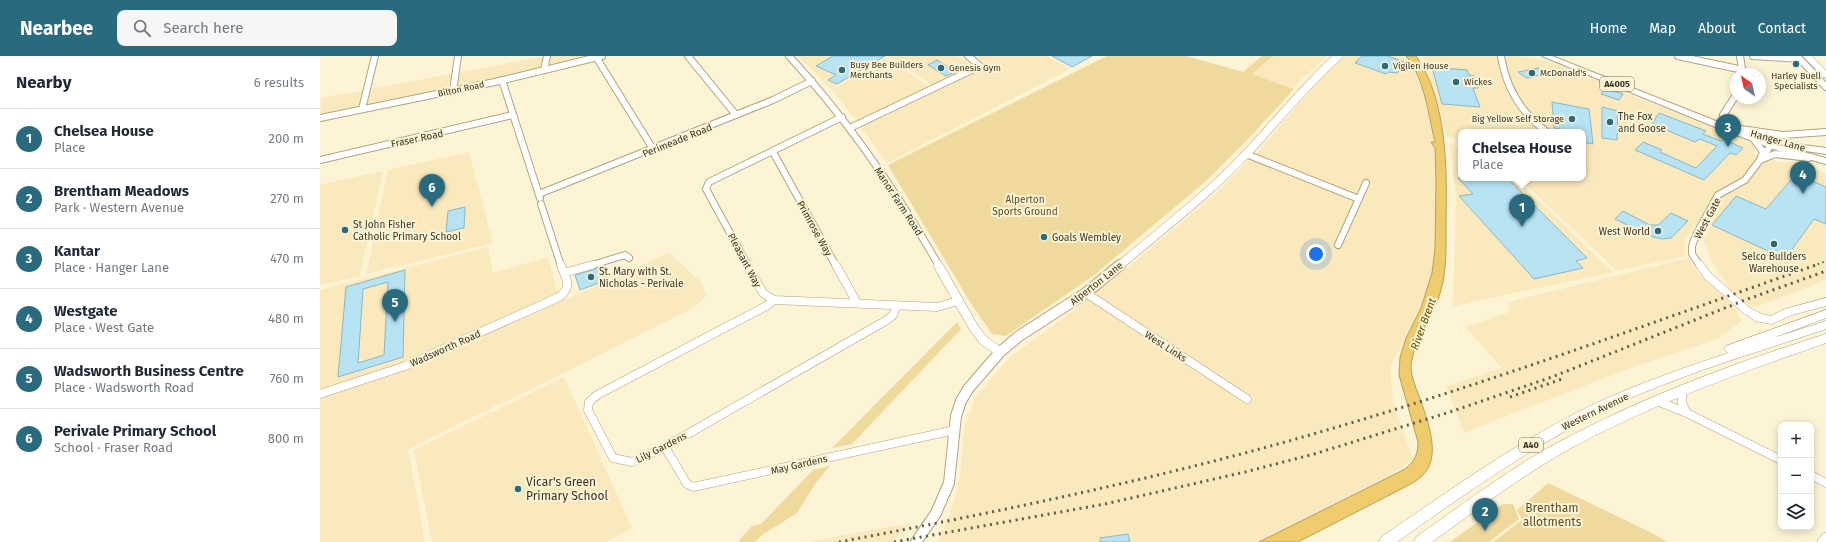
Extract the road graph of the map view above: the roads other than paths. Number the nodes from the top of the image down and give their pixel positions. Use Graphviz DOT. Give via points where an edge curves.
graph roads {
  1 [pos="376,56"];
  2 [pos="458,56"];
  3 [pos="546,56"];
  4 [pos="688,56"];
  5 [pos="789,56"];
  6 [pos="968,56"];
  7 [pos="1338,56"];
  8 [pos="1501,56"];
  9 [pos="1547,56"];
  10 [pos="1678,56"];
  11 [pos="1740,56"];
  12 [pos="1753,56"];
  13 [pos="1818,56"];
  14 [pos="599,57"];
  15 [pos="1804,58"];
  16 [pos="1826,65"];
  17 [pos="1742,68"];
  18 [pos="1730,69"];
  19 [pos="544,70"];
  20 [pos="1826,75"];
  21 [pos="502,80"];
  22 [pos="812,81"];
  23 [pos="1826,87"];
  24 [pos="453,91"];
  25 [pos="1730,104"];
  26 [pos="362,109"];
  27 [pos="1685,111"];
  28 [pos="513,115"];
  29 [pos="736,115"];
  30 [pos="842,117"];
  31 [pos="320,118"];
  32 [pos="850,128"];
  33 [pos="1736,128"];
  34 [pos="1543,129"];
  35 [pos="1826,132"];
  36 [pos="1753,138"];
  37 [pos="1773,143"];
  38 [pos="653,150"];
  39 [pos="1826,151"];
  40 [pos="773,152"];
  41 [pos="1763,152"];
  42 [pos="1246,154"];
  43 [pos="320,160"];
  44 [pos="1760,160"];
  45 [pos="1822,160"];
  46 [pos="1366,183"];
  47 [pos="540,199"];
  48 [pos="1359,199"];
  49 [pos="1338,245"];
  50 [pos="629,258"];
  51 [pos="564,273"];
  52 [pos="1086,293"];
  53 [pos="774,300"];
  54 [pos="958,301"];
  55 [pos="1826,302"];
  56 [pos="857,304"];
  57 [pos="897,305"];
  58 [pos="1746,310"];
  59 [pos="1826,314"];
  60 [pos="1826,326"];
  61 [pos="1826,338"];
  62 [pos="1826,346"];
  63 [pos="1000,352"];
  64 [pos="1751,364"];
  65 [pos="1688,370"];
  66 [pos="1682,391"];
  67 [pos="320,394"];
  68 [pos="1247,399"];
  69 [pos="1657,401"];
  70 [pos="1687,413"];
  71 [pos="955,430"];
  72 [pos="665,447"];
  73 [pos="1778,458"];
  74 [pos="1814,477"];
  75 [pos="1826,483"];
  76 [pos="1826,537"];
  77 [pos="916,542"];
  78 [pos="1386,542"];
  79 [pos="1421,542"];
  80 [pos="1822,542"];
  1 -- 26 [label="street"];
  2 -- 24 [label="street"];
  3 -- 19 [label="street"];
  4 -- 29 [label="street"];
  5 -- 22 [label="street, Manor Farm Road"];
  6 -- 32 [label="street" via="980,66"];
  7 -- 42 [label="main road, Alperton Lane"];
  8 -- 34 [label="street" via="1506,76 1522,110"];
  9 -- 27 [label="main road, Hanger Lane / A4005"];
  10 -- 18 [label="street"];
  11 -- 17 [label="street"];
  12 -- 15 [label="street"];
  13 -- 16 [label="highway"];
  14 -- 19 [label="street, Bilton Road"];
  14 -- 38 [label="street"];
  15 -- 20 [label="highway"];
  15 -- 23 [label="street"];
  19 -- 21 [label="street, Bilton Road"];
  21 -- 24 [label="street, Bilton Road"];
  21 -- 28 [label="street"];
  22 -- 29 [label="street, Perimeade Road"];
  22 -- 30 [label="street, Manor Farm Road"];
  24 -- 26 [label="street, Bilton Road"];
  25 -- 33 [label="street" via="1724,117"];
  26 -- 31 [label="street, Bilton Road"];
  27 -- 33 [label="main road, Hanger Lane / A4005"];
  27 -- 36 [label="main road, Hanger Lane / A4005"];
  28 -- 43 [label="street, Fraser Road"];
  28 -- 47 [label="street"];
  29 -- 38 [label="street, Perimeade Road"];
  30 -- 32 [label="street, Manor Farm Road"];
  30 -- 40 [label="street, Pleasant Way"];
  32 -- 54 [label="street, Manor Farm Road" via="917,228"];
  33 -- 35 [label="street" via="1783,135"];
  33 -- 37 [label="main road, Hanger Lane / A4005"];
  36 -- 37 [label="main road, Hanger Lane / A4005"];
  36 -- 41 [label="street"];
  37 -- 39 [label="main road, Hanger Lane / A4005"];
  37 -- 41 [label="street, West Gate"];
  37 -- 45 [label="main road, Hanger Lane / A4005"];
  38 -- 47 [label="street, Perimeade Road"];
  40 -- 53 [label="street, Pleasant Way" via="710,182 706,189 762,293"];
  40 -- 56 [label="street, Primrose Way"];
  41 -- 44 [label="street, West Gate"];
  42 -- 48 [label="street"];
  42 -- 52 [label="main road, Alperton Lane" via="1203,195"];
  44 -- 45 [label="street" via="1775,154"];
  44 -- 58 [label="street, West Gate" via="1742,182 1718,194 1693,243 1692,254 1707,275"];
  46 -- 48 [label="street"];
  47 -- 51 [label="street"];
  48 -- 49 [label="street"];
  50 -- 51 [label="street" via="625,255 612,257"];
  51 -- 67 [label="street, Wadsworth Road" via="568,286 566,292 559,297 405,366"];
  52 -- 63 [label="main road, Alperton Lane" via="1019,336"];
  52 -- 68 [label="street, West Links"];
  53 -- 56 [label="street"];
  53 -- 72 [label="street, Lily Gardens" via="597,395 589,402 588,410 613,458 632,462"];
  54 -- 57 [label="street" via="937,307"];
  54 -- 63 [label="street, Manor Farm Road" via="983,340"];
  55 -- 58 [label="highway" via="1789,312 1772,320 1759,318"];
  56 -- 57 [label="street"];
  57 -- 72 [label="street, Lily Gardens" via="893,315 887,320"];
  59 -- 65 [label="highway, A40" via="1711,356"];
  60 -- 65 [label="highway, Western Avenue / A40"];
  61 -- 64 [label="highway, Western Avenue / A40"];
  62 -- 64 [label="highway, A40"];
  63 -- 71 [label="main road, Alperton Lane" via="968,389 956,416"];
  64 -- 66 [label="highway, Western Avenue / A40"];
  65 -- 78 [label="highway, Western Avenue / A40" via="1603,406 1553,432 1496,466"];
  66 -- 69 [label="highway, Western Avenue / A40"];
  66 -- 70 [label="street" via="1680,400"];
  69 -- 70 [label="street"];
  69 -- 79 [label="highway, Western Avenue / A40" via="1568,444 1512,478"];
  70 -- 73 [label="street"];
  71 -- 72 [label="street, May Gardens" via="693,487 687,484"];
  71 -- 77 [label="main road, Alperton Lane" via="949,483 936,512"];
  74 -- 75 [label="street"];
  76 -- 80 [label="street"];
}
